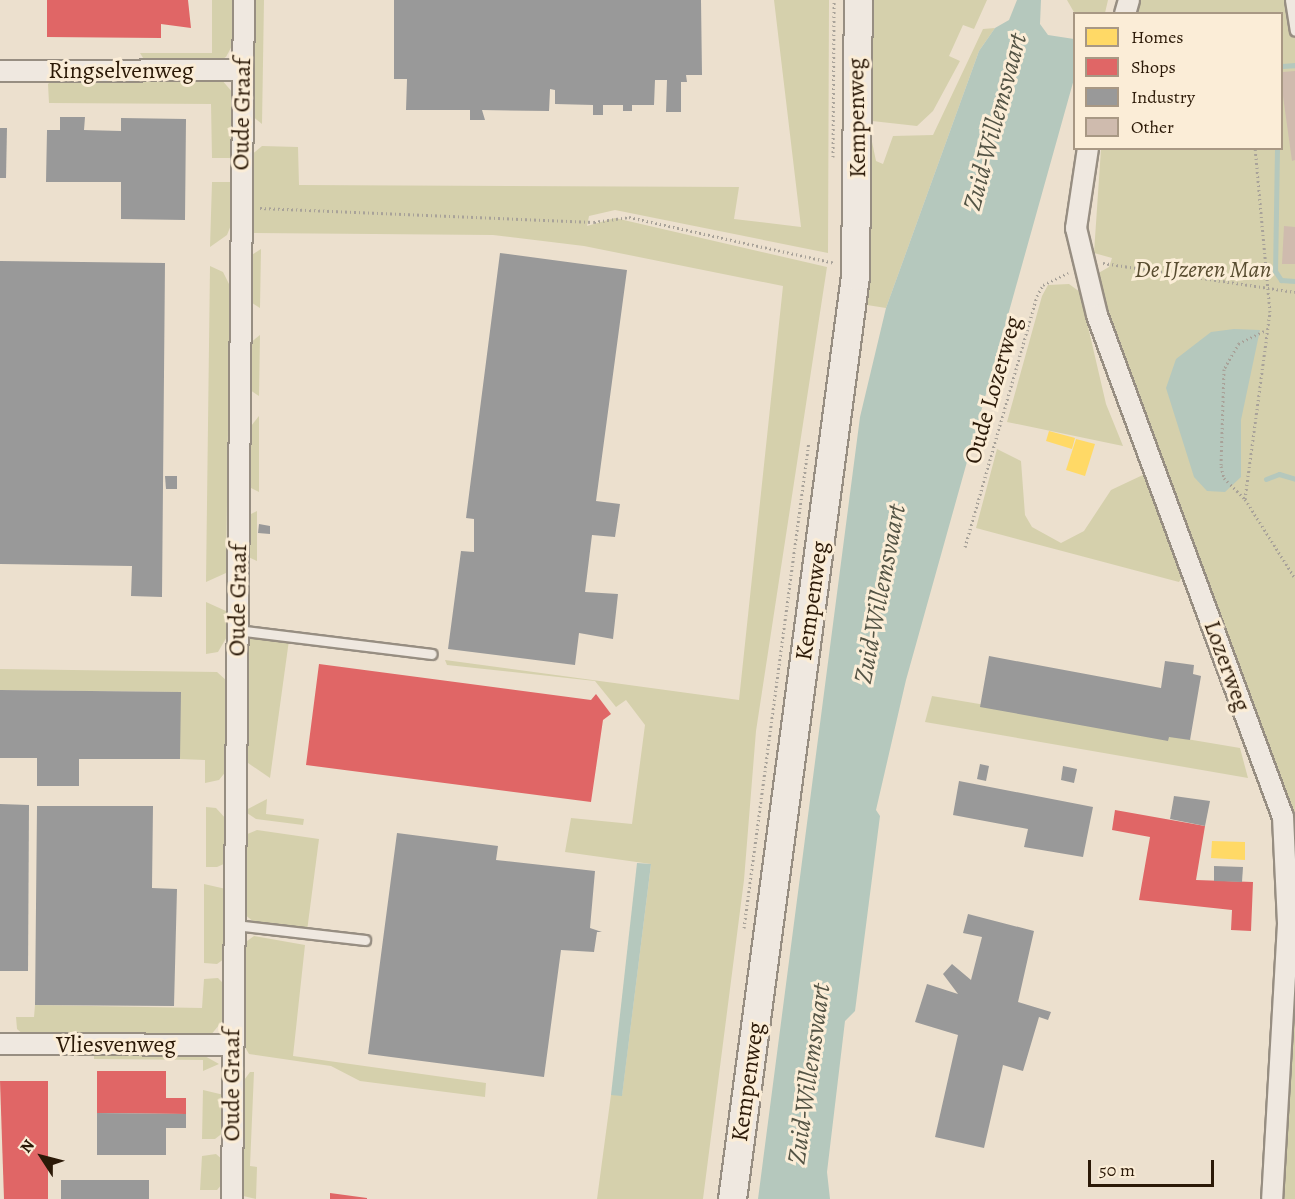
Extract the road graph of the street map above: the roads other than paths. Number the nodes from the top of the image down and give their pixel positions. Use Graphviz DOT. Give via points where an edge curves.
graph roads {
  1 [pos="244,0"];
  2 [pos="858,0"];
  3 [pos="1290,0"];
  4 [pos="1295,31"];
  5 [pos="243,70"];
  6 [pos="0,71"];
  7 [pos="1088,150"];
  8 [pos="237,630"];
  9 [pos="432,654"];
  10 [pos="235,925"];
  11 [pos="365,940"];
  12 [pos="0,1044"];
  13 [pos="232,1046"];
  14 [pos="232,1199"];
  15 [pos="732,1199"];
  16 [pos="1272,1199"];
  1 -- 5 [label="street, Oude Graaf"];
  2 -- 15 [label="main road, Kempenweg" via="855,276"];
  3 -- 4 [label="lane"];
  5 -- 6 [label="street, Ringselvenweg"];
  5 -- 8 [label="street, Oude Graaf"];
  7 -- 16 [label="street, Lozerweg" via="1076,228 1084,268 1283,817 1288,924"];
  8 -- 9 [label="lane"];
  8 -- 10 [label="street, Oude Graaf"];
  10 -- 11 [label="lane"];
  10 -- 13 [label="street, Oude Graaf"];
  12 -- 13 [label="street, Vliesvenweg"];
  13 -- 14 [label="street, Oude Graaf"];
}
